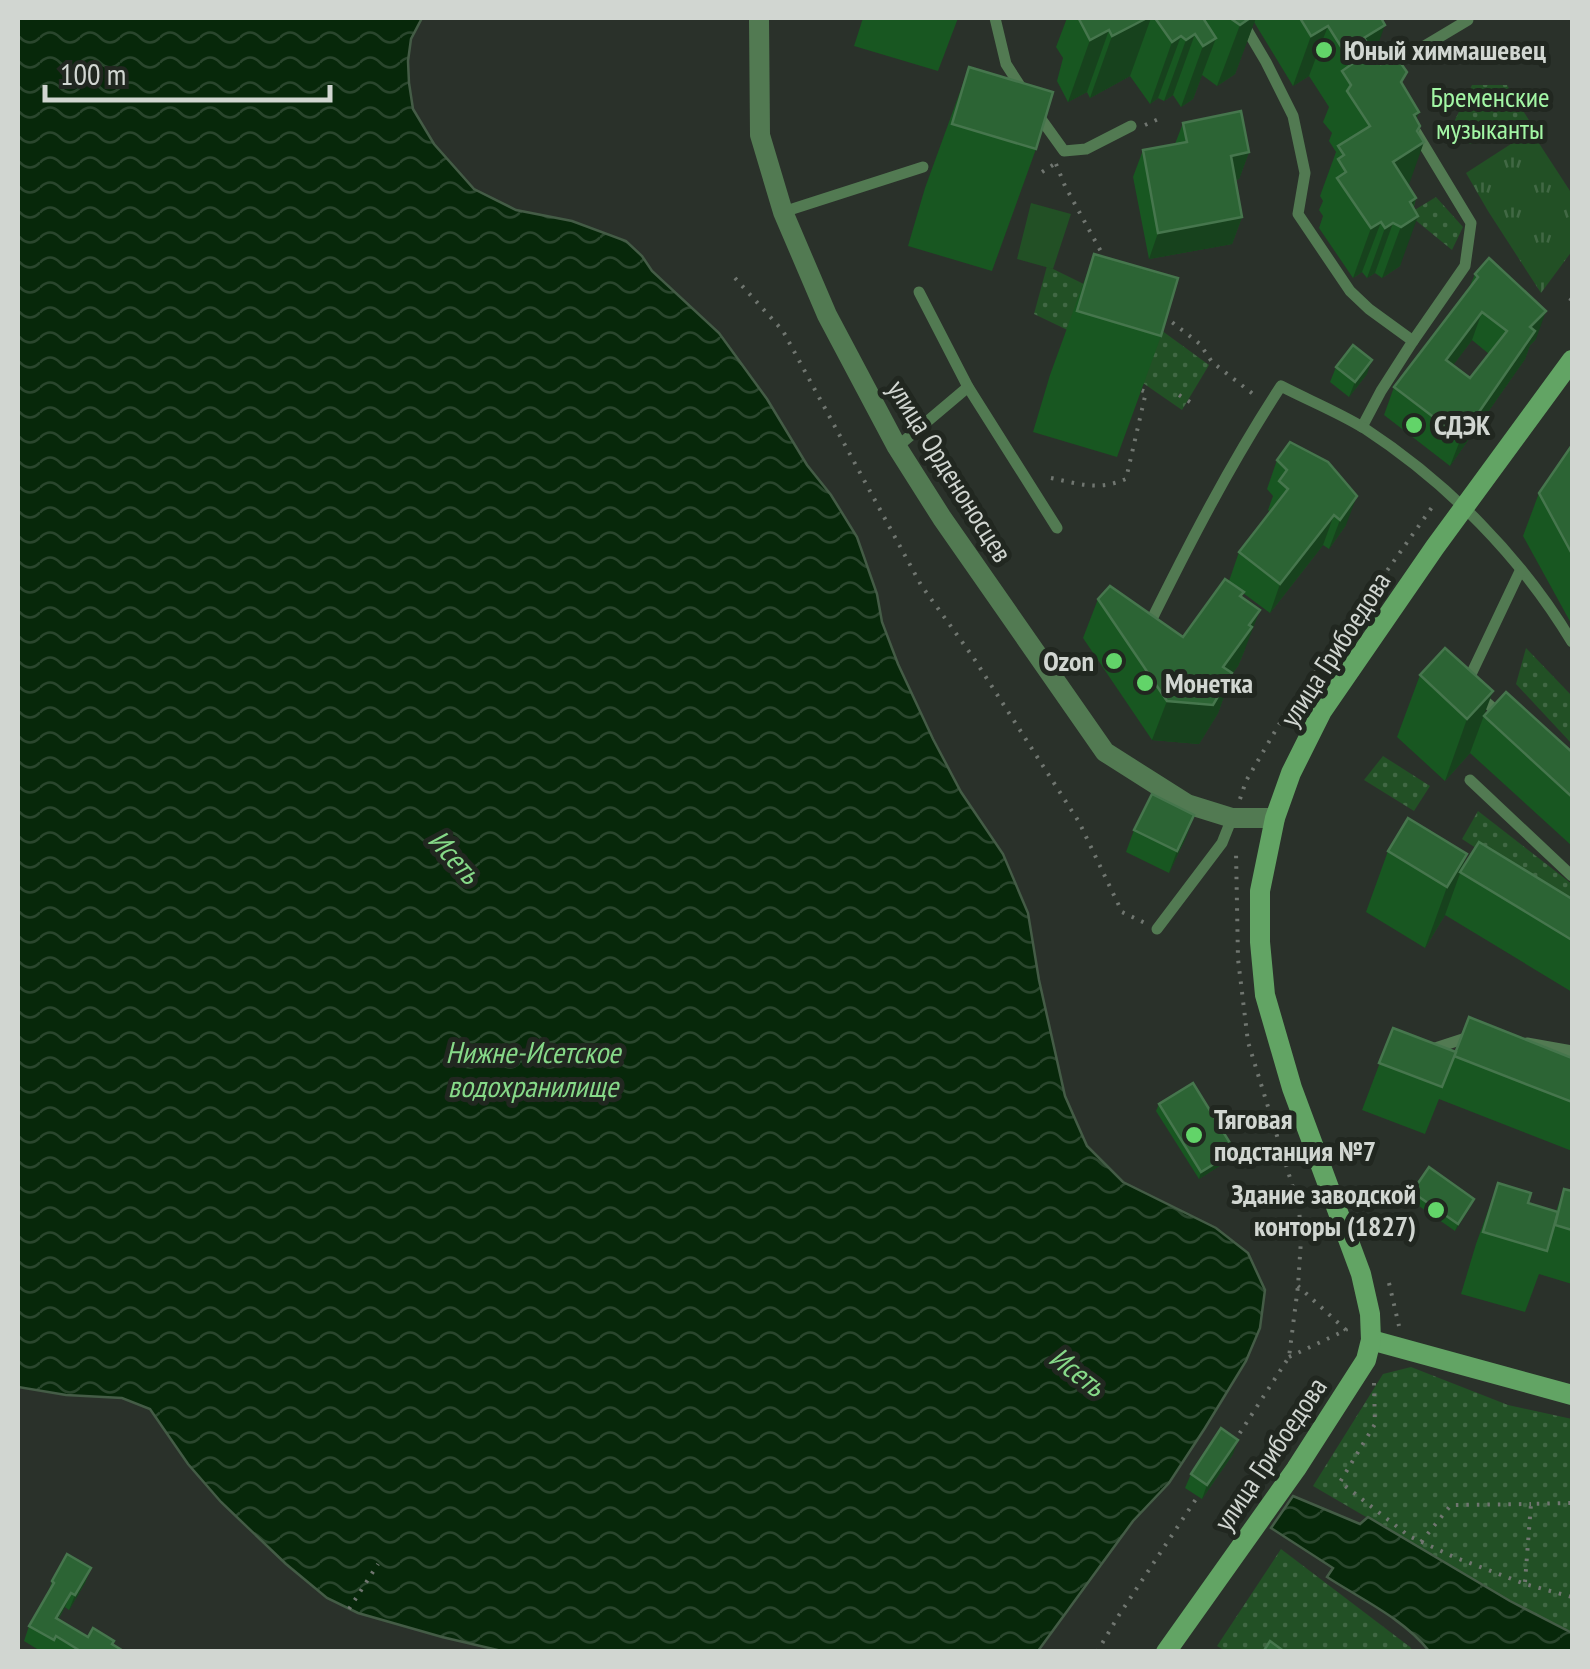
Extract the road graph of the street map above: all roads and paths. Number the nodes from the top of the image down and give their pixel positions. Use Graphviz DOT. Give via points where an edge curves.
graph roads {
  1 [pos="758,18"];
  2 [pos="995,18"];
  3 [pos="1240,18"];
  4 [pos="1468,20"];
  5 [pos="1379,73"];
  6 [pos="1163,117"];
  7 [pos="1149,124"];
  8 [pos="1131,126"];
  9 [pos="1412,126"];
  10 [pos="923,166"];
  11 [pos="1042,172"];
  12 [pos="783,212"];
  13 [pos="1111,270"];
  14 [pos="735,278"];
  15 [pos="919,292"];
  16 [pos="1152,306"];
  17 [pos="1413,340"];
  18 [pos="1572,360"];
  19 [pos="1130,387"];
  20 [pos="968,388"];
  21 [pos="1253,394"];
  22 [pos="1179,395"];
  23 [pos="1190,402"];
  24 [pos="1362,427"];
  25 [pos="897,447"];
  26 [pos="1051,478"];
  27 [pos="1444,490"];
  28 [pos="1464,506"];
  29 [pos="1057,528"];
  30 [pos="1520,571"];
  31 [pos="1143,636"];
  32 [pos="1572,642"];
  33 [pos="1506,719"];
  34 [pos="1470,780"];
  35 [pos="1232,818"];
  36 [pos="1274,818"];
  37 [pos="1572,876"];
  38 [pos="1157,929"];
  39 [pos="1495,1038"];
  40 [pos="1514,1041"];
  41 [pos="1572,1051"];
  42 [pos="1415,1055"];
  43 [pos="1389,1283"];
  44 [pos="1298,1286"];
  45 [pos="1399,1326"];
  46 [pos="1370,1340"];
  47 [pos="1288,1357"];
  48 [pos="1374,1368"];
  49 [pos="1572,1396"];
  50 [pos="1231,1446"];
  51 [pos="1203,1489"];
  52 [pos="1572,1503"];
  53 [pos="1532,1504"];
  54 [pos="1421,1542"];
  55 [pos="378,1564"];
  56 [pos="1525,1584"];
  57 [pos="1572,1597"];
  58 [pos="349,1609"];
  59 [pos="1098,1652"];
  60 [pos="1166,1652"];
  1 -- 12 [label="street, улица Орденоносцев" via="760,134"];
  2 -- 8 [label="lane" via="1006,64 1064,151 1086,150"];
  3 -- 17 [label="lane" via="1293,116 1305,173 1298,214 1350,292"];
  4 -- 5 [label="lane"];
  6 -- 7 [label="path"];
  9 -- 17 [label="lane" via="1471,223 1465,266"];
  10 -- 12 [label="lane"];
  11 -- 13 [label="path" via="1056,163"];
  12 -- 25 [label="street, улица Орденоносцев" via="827,315"];
  14 -- 38 [label="path" via="782,331 921,585 1080,822 1122,912"];
  15 -- 20 [label="lane"];
  16 -- 21 [label="path"];
  17 -- 24 [label="lane"];
  18 -- 28 [label="main road, улица Грибоедова"];
  19 -- 26 [label="path" via="1146,392 1126,479 1098,487"];
  20 -- 25 [label="lane"];
  20 -- 29 [label="lane"];
  22 -- 23 [label="path"];
  24 -- 27 [label="lane"];
  24 -- 31 [label="lane" via="1281,386 1243,444"];
  25 -- 35 [label="street, улица Орденоносцев" via="1106,752 1187,804"];
  27 -- 28 [label="lane"];
  27 -- 35 [label="path" via="1284,716"];
  28 -- 30 [label="lane"];
  28 -- 36 [label="main road, улица Грибоедова" via="1322,711"];
  30 -- 32 [label="lane"];
  30 -- 33 [label="lane" via="1466,685"];
  34 -- 37 [label="lane"];
  35 -- 36 [label="street, улица Орденоносцев"];
  35 -- 38 [label="lane" via="1222,842"];
  35 -- 44 [label="path" via="1248,1042 1299,1207"];
  36 -- 46 [label="main road, улица Грибоедова" via="1260,891 1265,995 1360,1274"];
  39 -- 42 [label="lane" via="1476,1034"];
  40 -- 41 [label="lane"];
  43 -- 45 [label="path"];
  44 -- 47 [label="path"];
  44 -- 47 [label="path" via="1346,1330"];
  46 -- 49 [label="main road"];
  46 -- 60 [label="main road, улица Грибоедова" via="1366,1360 1296,1469"];
  47 -- 50 [label="path"];
  48 -- 54 [label="path" via="1374,1424 1340,1482"];
  51 -- 59 [label="path"];
  52 -- 53 [label="path"];
  53 -- 54 [label="path" via="1451,1504"];
  53 -- 56 [label="path"];
  54 -- 56 [label="path"];
  55 -- 58 [label="path"];
  56 -- 57 [label="path"];
}
